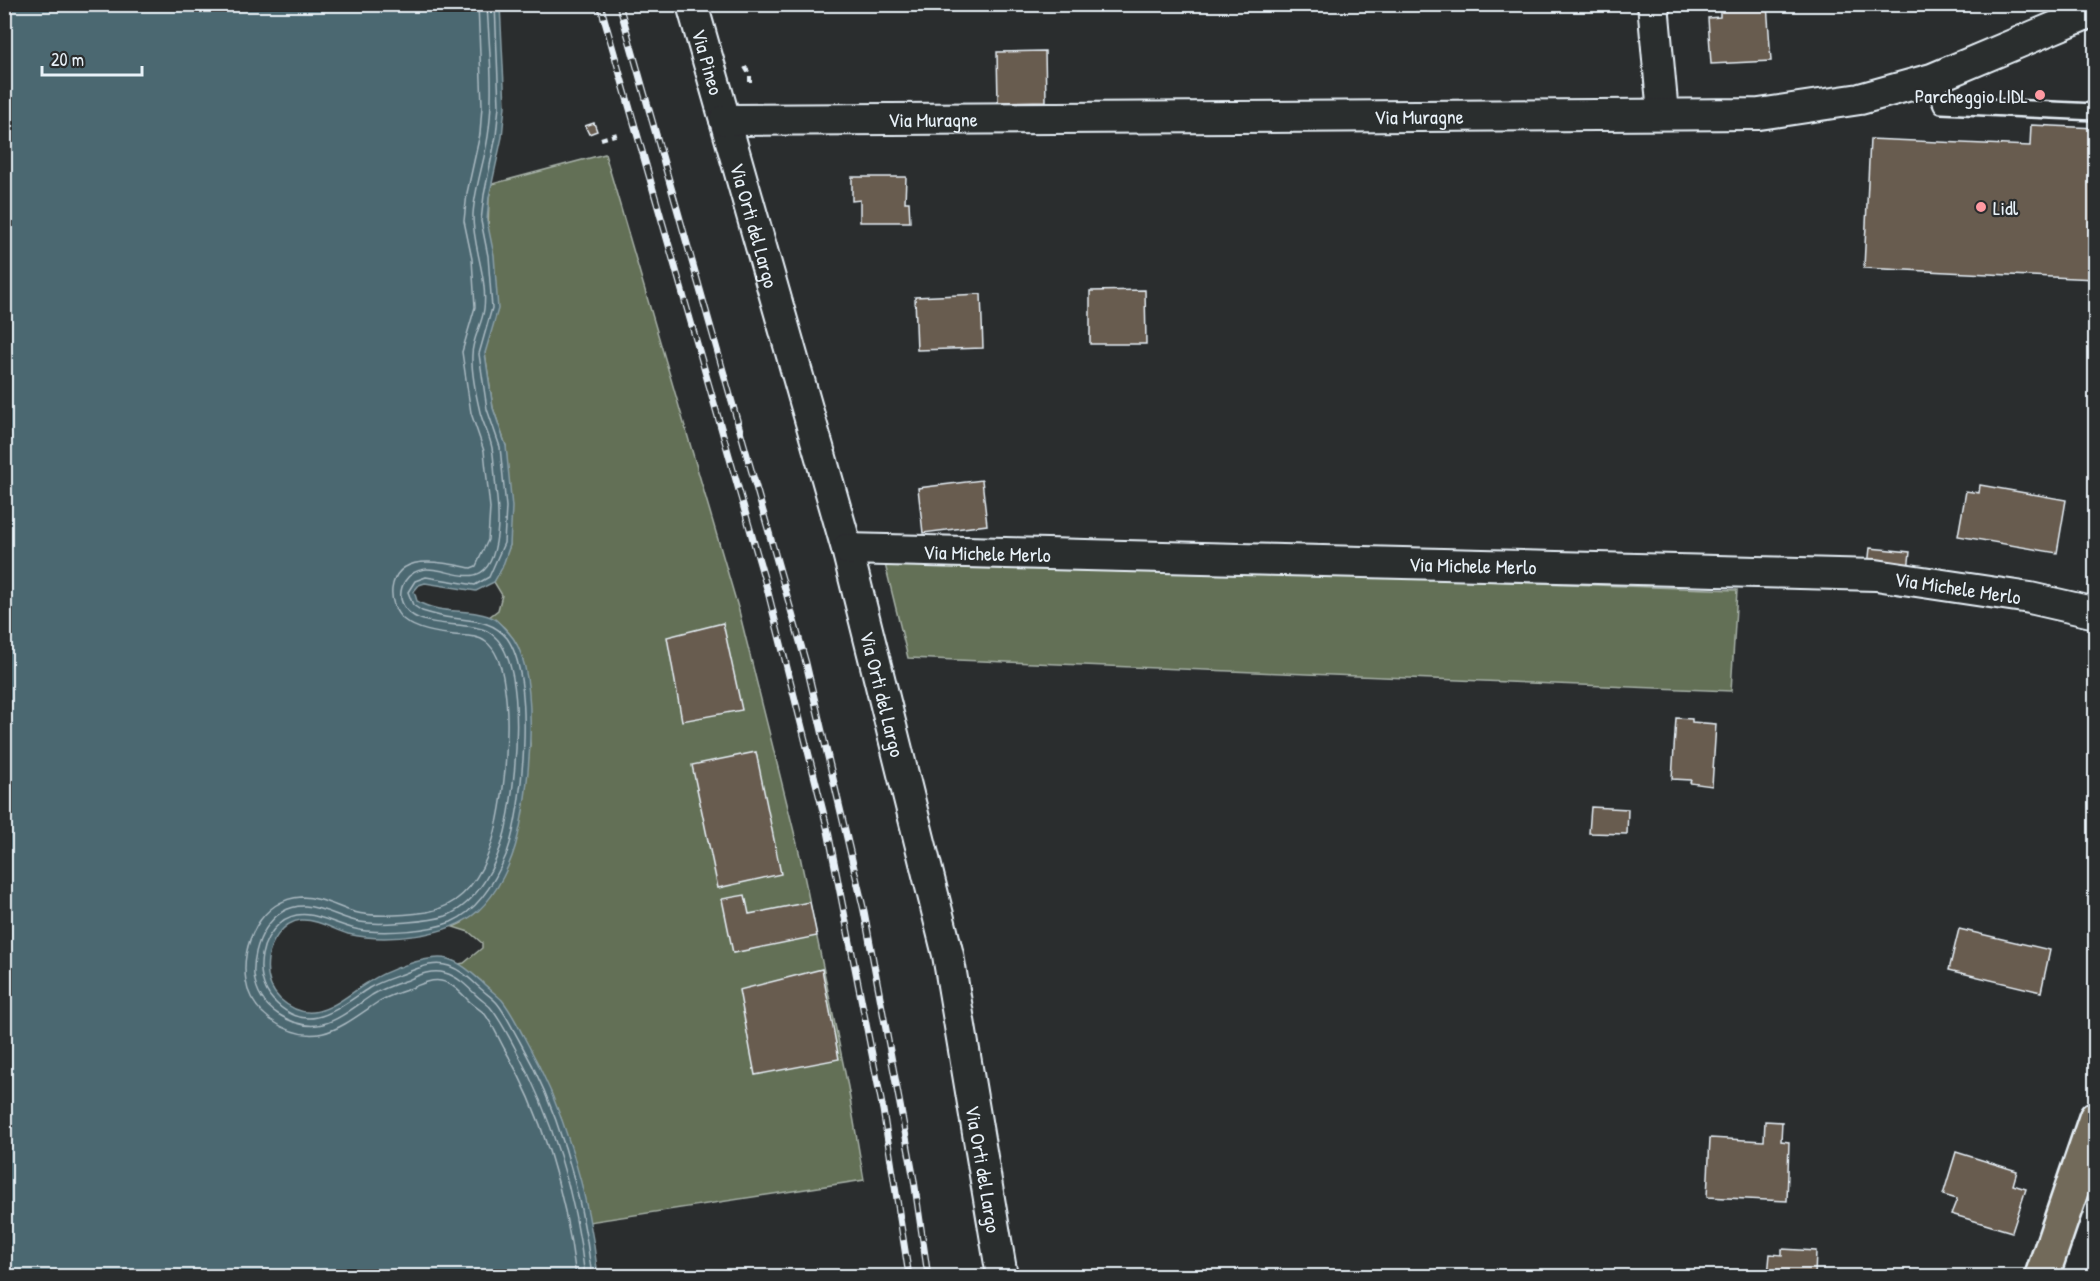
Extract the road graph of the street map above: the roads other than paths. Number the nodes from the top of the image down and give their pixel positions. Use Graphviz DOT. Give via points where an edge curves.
graph roads {
  1 [pos="692,4"];
  2 [pos="1653,4"];
  3 [pos="2095,13"];
  4 [pos="1932,79"];
  5 [pos="2096,112"];
  6 [pos="1663,114"];
  7 [pos="725,120"];
  8 [pos="847,549"];
  9 [pos="2096,613"];
  10 [pos="2094,1128"];
  11 [pos="1002,1276"];
  12 [pos="2042,1276"];
  1 -- 7 [label="street, Via Pineo"];
  2 -- 6 [label="street"];
  3 -- 4 [label="street, Via Muragne"];
  4 -- 5 [label="lane" via="1942,105"];
  4 -- 6 [label="street, Via Muragne" via="1860,99 1759,114"];
  6 -- 7 [label="street, Via Muragne"];
  7 -- 8 [label="street, Via Orti del Largo"];
  8 -- 9 [label="street, Via Michele Merlo" via="1876,575 2030,598"];
  8 -- 11 [label="street, Via Orti del Largo" via="948,955"];
  10 -- 12 [label="main road"];
}
